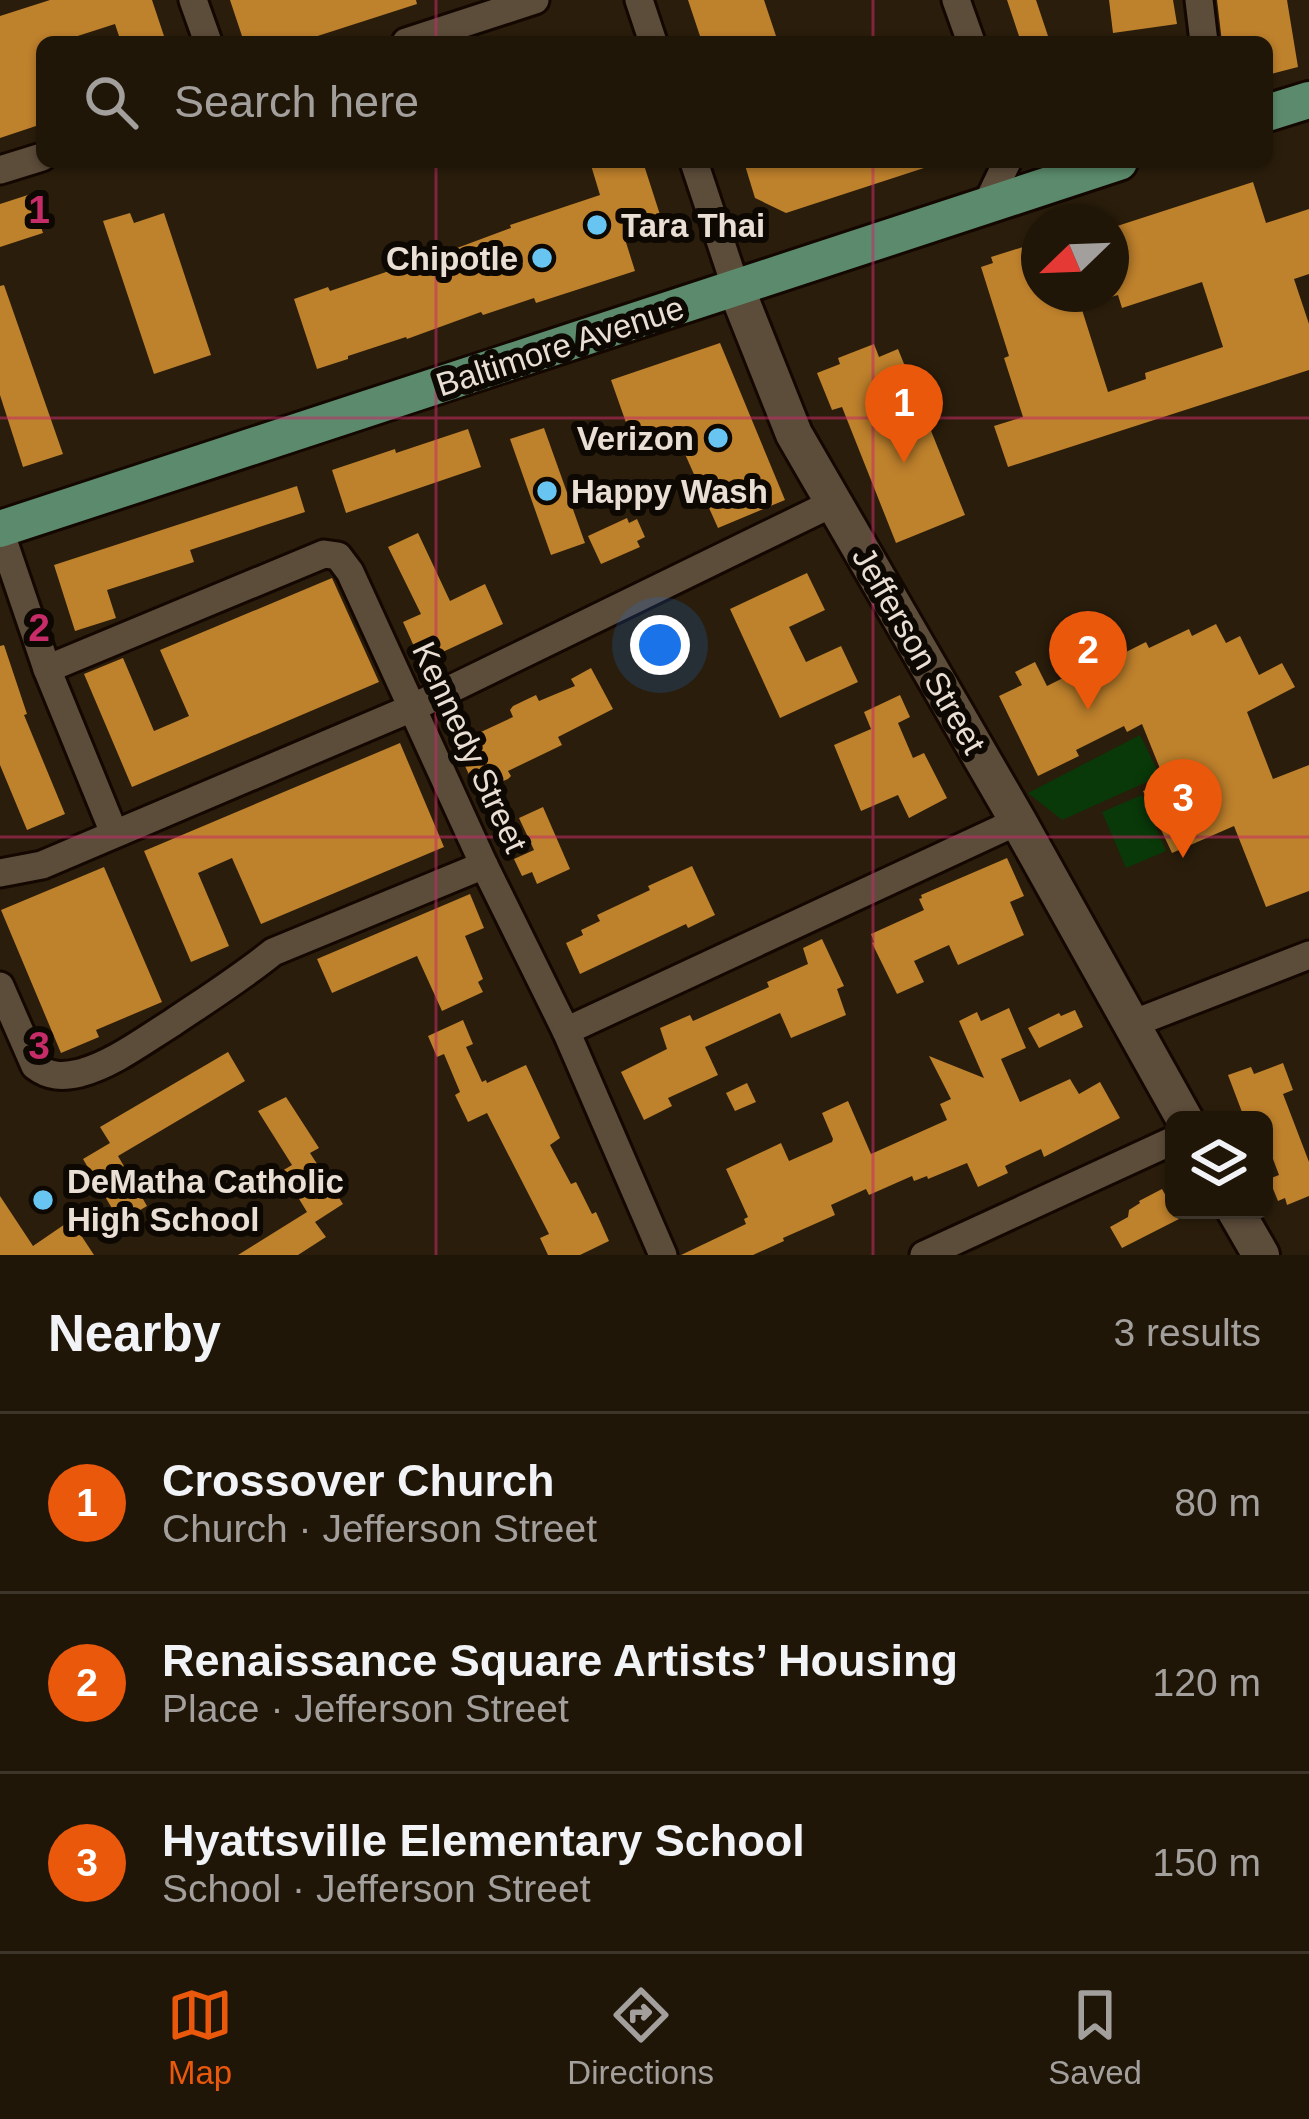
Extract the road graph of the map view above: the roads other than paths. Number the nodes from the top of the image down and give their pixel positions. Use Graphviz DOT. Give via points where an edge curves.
graph roads {
  1 [pos="193,0"];
  2 [pos="535,0"];
  3 [pos="639,0"];
  4 [pos="956,0"];
  5 [pos="1198,0"];
  6 [pos="206,36"];
  7 [pos="424,36"];
  8 [pos="651,36"];
  9 [pos="969,36"];
  10 [pos="1203,36"];
  11 [pos="1307,100"];
  12 [pos="1273,111"];
  13 [pos="36,159"];
  14 [pos="696,168"];
  15 [pos="1004,168"];
  16 [pos="1027,168"];
  17 [pos="1101,168"];
  18 [pos="0,170"];
  19 [pos="1051,185"];
  20 [pos="986,206"];
  21 [pos="736,288"];
  22 [pos="833,502"];
  23 [pos="0,530"];
  24 [pos="47,669"];
  25 [pos="412,709"];
  26 [pos="1018,821"];
  27 [pos="114,833"];
  28 [pos="484,865"];
  29 [pos="0,874"];
  30 [pos="1309,955"];
  31 [pos="0,986"];
  32 [pos="1132,1024"];
  33 [pos="566,1031"];
  34 [pos="1180,1111"];
  35 [pos="1165,1144"];
  36 [pos="1240,1219"];
  37 [pos="663,1255"];
  38 [pos="924,1255"];
  39 [pos="1261,1255"];
  1 -- 6 [label="street"];
  2 -- 7 [label="street"];
  3 -- 8 [label="street"];
  4 -- 9 [label="street"];
  5 -- 10 [label="street"];
  11 -- 12 [label="main road"];
  13 -- 18 [label="street"];
  14 -- 21 [label="street, Jefferson Street"];
  15 -- 20 [label="street"];
  16 -- 19 [label="street"];
  17 -- 19 [label="main road, Baltimore Avenue"];
  19 -- 20 [label="main road, Baltimore Avenue"];
  20 -- 21 [label="main road, Baltimore Avenue"];
  21 -- 22 [label="street, Jefferson Street" via="794,434"];
  21 -- 23 [label="main road, Baltimore Avenue"];
  22 -- 25 [label="street"];
  22 -- 26 [label="street, Jefferson Street"];
  23 -- 24 [label="street"];
  24 -- 25 [label="street, Kennedy Street" via="325,554 350,572"];
  24 -- 27 [label="street"];
  25 -- 27 [label="street"];
  25 -- 28 [label="street, Kennedy Street"];
  26 -- 32 [label="street, Jefferson Street"];
  26 -- 33 [label="street"];
  27 -- 29 [label="street"];
  28 -- 31 [label="street" via="273,952 125,1053 83,1072 58,1076 35,1066"];
  28 -- 33 [label="street, Kennedy Street"];
  30 -- 32 [label="street"];
  32 -- 34 [label="street, Jefferson Street"];
  33 -- 37 [label="street, Kennedy Street"];
  35 -- 38 [label="street"];
  36 -- 39 [label="street"];
}
